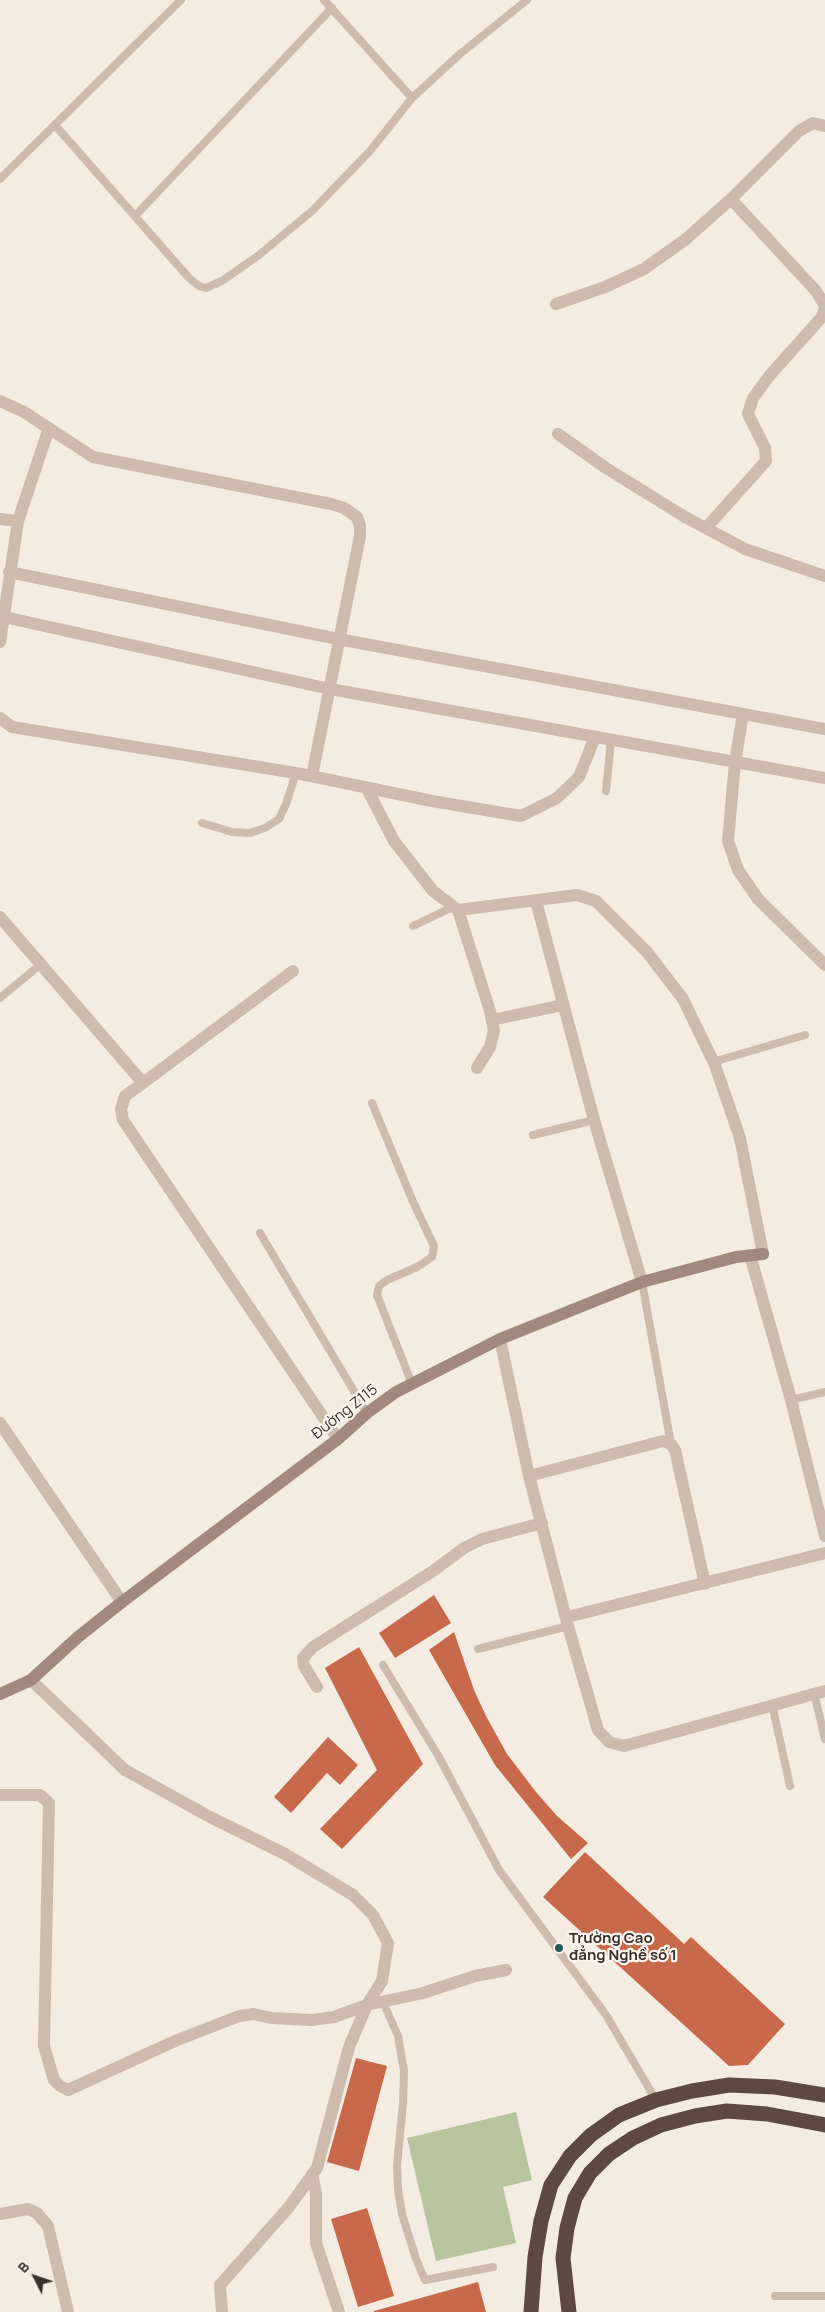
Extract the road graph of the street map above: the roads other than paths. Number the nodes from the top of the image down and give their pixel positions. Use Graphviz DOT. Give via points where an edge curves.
graph roads {
  1 [pos="181,0"];
  2 [pos="324,0"];
  3 [pos="527,0"];
  4 [pos="332,8"];
  5 [pos="412,98"];
  6 [pos="55,125"];
  7 [pos="825,126"];
  8 [pos="0,180"];
  9 [pos="731,199"];
  10 [pos="135,216"];
  11 [pos="556,304"];
  12 [pos="825,307"];
  13 [pos="0,401"];
  14 [pos="49,428"];
  15 [pos="558,434"];
  16 [pos="0,519"];
  17 [pos="18,522"];
  18 [pos="706,528"];
  19 [pos="5,576"];
  20 [pos="825,576"];
  21 [pos="2,616"];
  22 [pos="338,639"];
  23 [pos="0,642"];
  24 [pos="330,689"];
  25 [pos="743,714"];
  26 [pos="0,718"];
  27 [pos="825,729"];
  28 [pos="595,736"];
  29 [pos="611,740"];
  30 [pos="735,762"];
  31 [pos="296,772"];
  32 [pos="312,776"];
  33 [pos="825,778"];
  34 [pos="366,787"];
  35 [pos="606,791"];
  36 [pos="202,823"];
  37 [pos="536,900"];
  38 [pos="456,909"];
  39 [pos="0,917"];
  40 [pos="413,926"];
  41 [pos="41,964"];
  42 [pos="825,966"];
  43 [pos="293,971"];
  44 [pos="0,998"];
  45 [pos="564,1005"];
  46 [pos="492,1020"];
  47 [pos="804,1035"];
  48 [pos="713,1062"];
  49 [pos="477,1068"];
  50 [pos="143,1083"];
  51 [pos="372,1103"];
  52 [pos="594,1120"];
  53 [pos="533,1135"];
  54 [pos="260,1232"];
  55 [pos="750,1256"];
  56 [pos="642,1282"];
  57 [pos="500,1339"];
  58 [pos="412,1384"];
  59 [pos="825,1392"];
  60 [pos="791,1400"];
  61 [pos="368,1413"];
  62 [pos="0,1423"];
  63 [pos="338,1439"];
  64 [pos="671,1444"];
  65 [pos="530,1476"];
  66 [pos="542,1523"];
  67 [pos="825,1536"];
  68 [pos="825,1553"];
  69 [pos="705,1584"];
  70 [pos="122,1602"];
  71 [pos="567,1622"];
  72 [pos="478,1650"];
  73 [pos="383,1665"];
  74 [pos="31,1680"];
  75 [pos="317,1687"];
  76 [pos="819,1692"];
  77 [pos="0,1694"];
  78 [pos="772,1704"];
  79 [pos="825,1739"];
  80 [pos="790,1786"];
  81 [pos="0,1795"];
  82 [pos="506,1970"];
  83 [pos="384,2002"];
  84 [pos="367,2005"];
  85 [pos="825,2095"];
  86 [pos="656,2100"];
  87 [pos="825,2125"];
  88 [pos="312,2174"];
  89 [pos="0,2214"];
  90 [pos="493,2267"];
  91 [pos="775,2296"];
  92 [pos="825,2296"];
  93 [pos="68,2312"];
  94 [pos="222,2312"];
  95 [pos="339,2312"];
  96 [pos="531,2312"];
  97 [pos="569,2312"];
  1 -- 6 [label="lane"];
  2 -- 4 [label="lane"];
  3 -- 5 [label="lane"];
  4 -- 5 [label="lane"];
  4 -- 10 [label="lane"];
  5 -- 10 [label="lane" via="370,151 312,211 259,255 213,286 199,286 189,278"];
  6 -- 8 [label="lane"];
  6 -- 10 [label="lane"];
  7 -- 9 [label="street" via="813,123 798,131"];
  9 -- 11 [label="street" via="686,239 644,269"];
  9 -- 12 [label="street" via="816,291"];
  12 -- 18 [label="street" via="821,318 753,398 748,414 765,448 766,461"];
  13 -- 14 [label="street"];
  14 -- 17 [label="street"];
  14 -- 22 [label="street" via="93,457 331,504 352,513 357,517 360,536"];
  15 -- 18 [label="street" via="606,468"];
  16 -- 17 [label="street"];
  17 -- 19 [label="street"];
  18 -- 20 [label="street" via="745,549"];
  19 -- 21 [label="street"];
  19 -- 22 [label="street"];
  21 -- 23 [label="street"];
  21 -- 24 [label="street"];
  22 -- 24 [label="street"];
  22 -- 25 [label="street"];
  24 -- 28 [label="street"];
  24 -- 32 [label="street"];
  25 -- 27 [label="street"];
  25 -- 30 [label="street"];
  26 -- 31 [label="street" via="12,727"];
  28 -- 29 [label="street"];
  28 -- 34 [label="street" via="579,777 557,798 521,816"];
  29 -- 30 [label="street"];
  29 -- 35 [label="lane"];
  30 -- 33 [label="street"];
  30 -- 42 [label="street" via="728,841 738,870 758,899"];
  31 -- 32 [label="street"];
  31 -- 36 [label="lane" via="279,819 265,828 232,832"];
  32 -- 34 [label="street"];
  34 -- 38 [label="street" via="394,841 433,891"];
  37 -- 38 [label="street"];
  37 -- 45 [label="street"];
  37 -- 48 [label="street" via="578,895 596,901 647,952 683,999"];
  38 -- 40 [label="lane"];
  38 -- 46 [label="street"];
  39 -- 41 [label="street"];
  41 -- 44 [label="lane"];
  41 -- 50 [label="street"];
  43 -- 50 [label="street"];
  45 -- 46 [label="street"];
  45 -- 52 [label="street"];
  46 -- 49 [label="street" via="494,1031 490,1047"];
  47 -- 48 [label="lane"];
  48 -- 55 [label="street, Đường Z115" via="740,1138 763,1254"];
  50 -- 63 [label="street" via="125,1096 121,1110 123,1120"];
  51 -- 58 [label="lane" via="434,1246 432,1257 387,1280 379,1286 376,1295"];
  52 -- 53 [label="lane"];
  52 -- 56 [label="street"];
  54 -- 61 [label="lane"];
  55 -- 56 [label="street, Đường Z115"];
  55 -- 60 [label="street"];
  56 -- 57 [label="street, Đường Z115"];
  56 -- 64 [label="lane"];
  57 -- 58 [label="street, Đường Z115"];
  57 -- 65 [label="street"];
  58 -- 61 [label="street, Đường Z115"];
  59 -- 60 [label="lane"];
  60 -- 67 [label="street"];
  61 -- 63 [label="street, Đường Z115"];
  62 -- 70 [label="street"];
  63 -- 70 [label="street, Đường Z115"];
  64 -- 65 [label="street" via="663,1441"];
  64 -- 69 [label="street"];
  65 -- 66 [label="street"];
  66 -- 71 [label="street"];
  66 -- 75 [label="street" via="482,1539 464,1548 313,1647 303,1658 304,1666"];
  68 -- 69 [label="street"];
  69 -- 71 [label="street"];
  70 -- 74 [label="street, Đường Z115"];
  71 -- 72 [label="lane"];
  71 -- 78 [label="street" via="598,1730 609,1742 624,1746"];
  73 -- 86 [label="lane" via="439,1758 499,1870 606,2015"];
  74 -- 77 [label="street, Đường Z115"];
  74 -- 84 [label="street" via="125,1770 285,1854 342,1887 364,1904 388,1943 382,1981"];
  76 -- 78 [label="street"];
  76 -- 79 [label="lane"];
  78 -- 80 [label="lane"];
  81 -- 84 [label="street" via="40,1795 48,1803 44,2046 54,2080 60,2086 68,2090 239,2016 254,2014 312,2020"];
  82 -- 83 [label="street"];
  83 -- 84 [label="street"];
  83 -- 90 [label="lane" via="398,2036 404,2071 398,2189 416,2259 425,2280"];
  84 -- 88 [label="street" via="349,2047 317,2168"];
  85 -- 86 [label="highway" via="775,2087 729,2085"];
  86 -- 96 [label="highway" via="619,2115 591,2135 570,2156 551,2185 535,2257"];
  87 -- 97 [label="highway" via="727,2111 661,2125 608,2154 590,2173 575,2198 567,2228 563,2258"];
  88 -- 94 [label="street" via="289,2206 220,2285"];
  88 -- 95 [label="street" via="316,2192 316,2243"];
  89 -- 93 [label="street" via="28,2209 37,2213 48,2226"];
  91 -- 92 [label="lane"];
}
